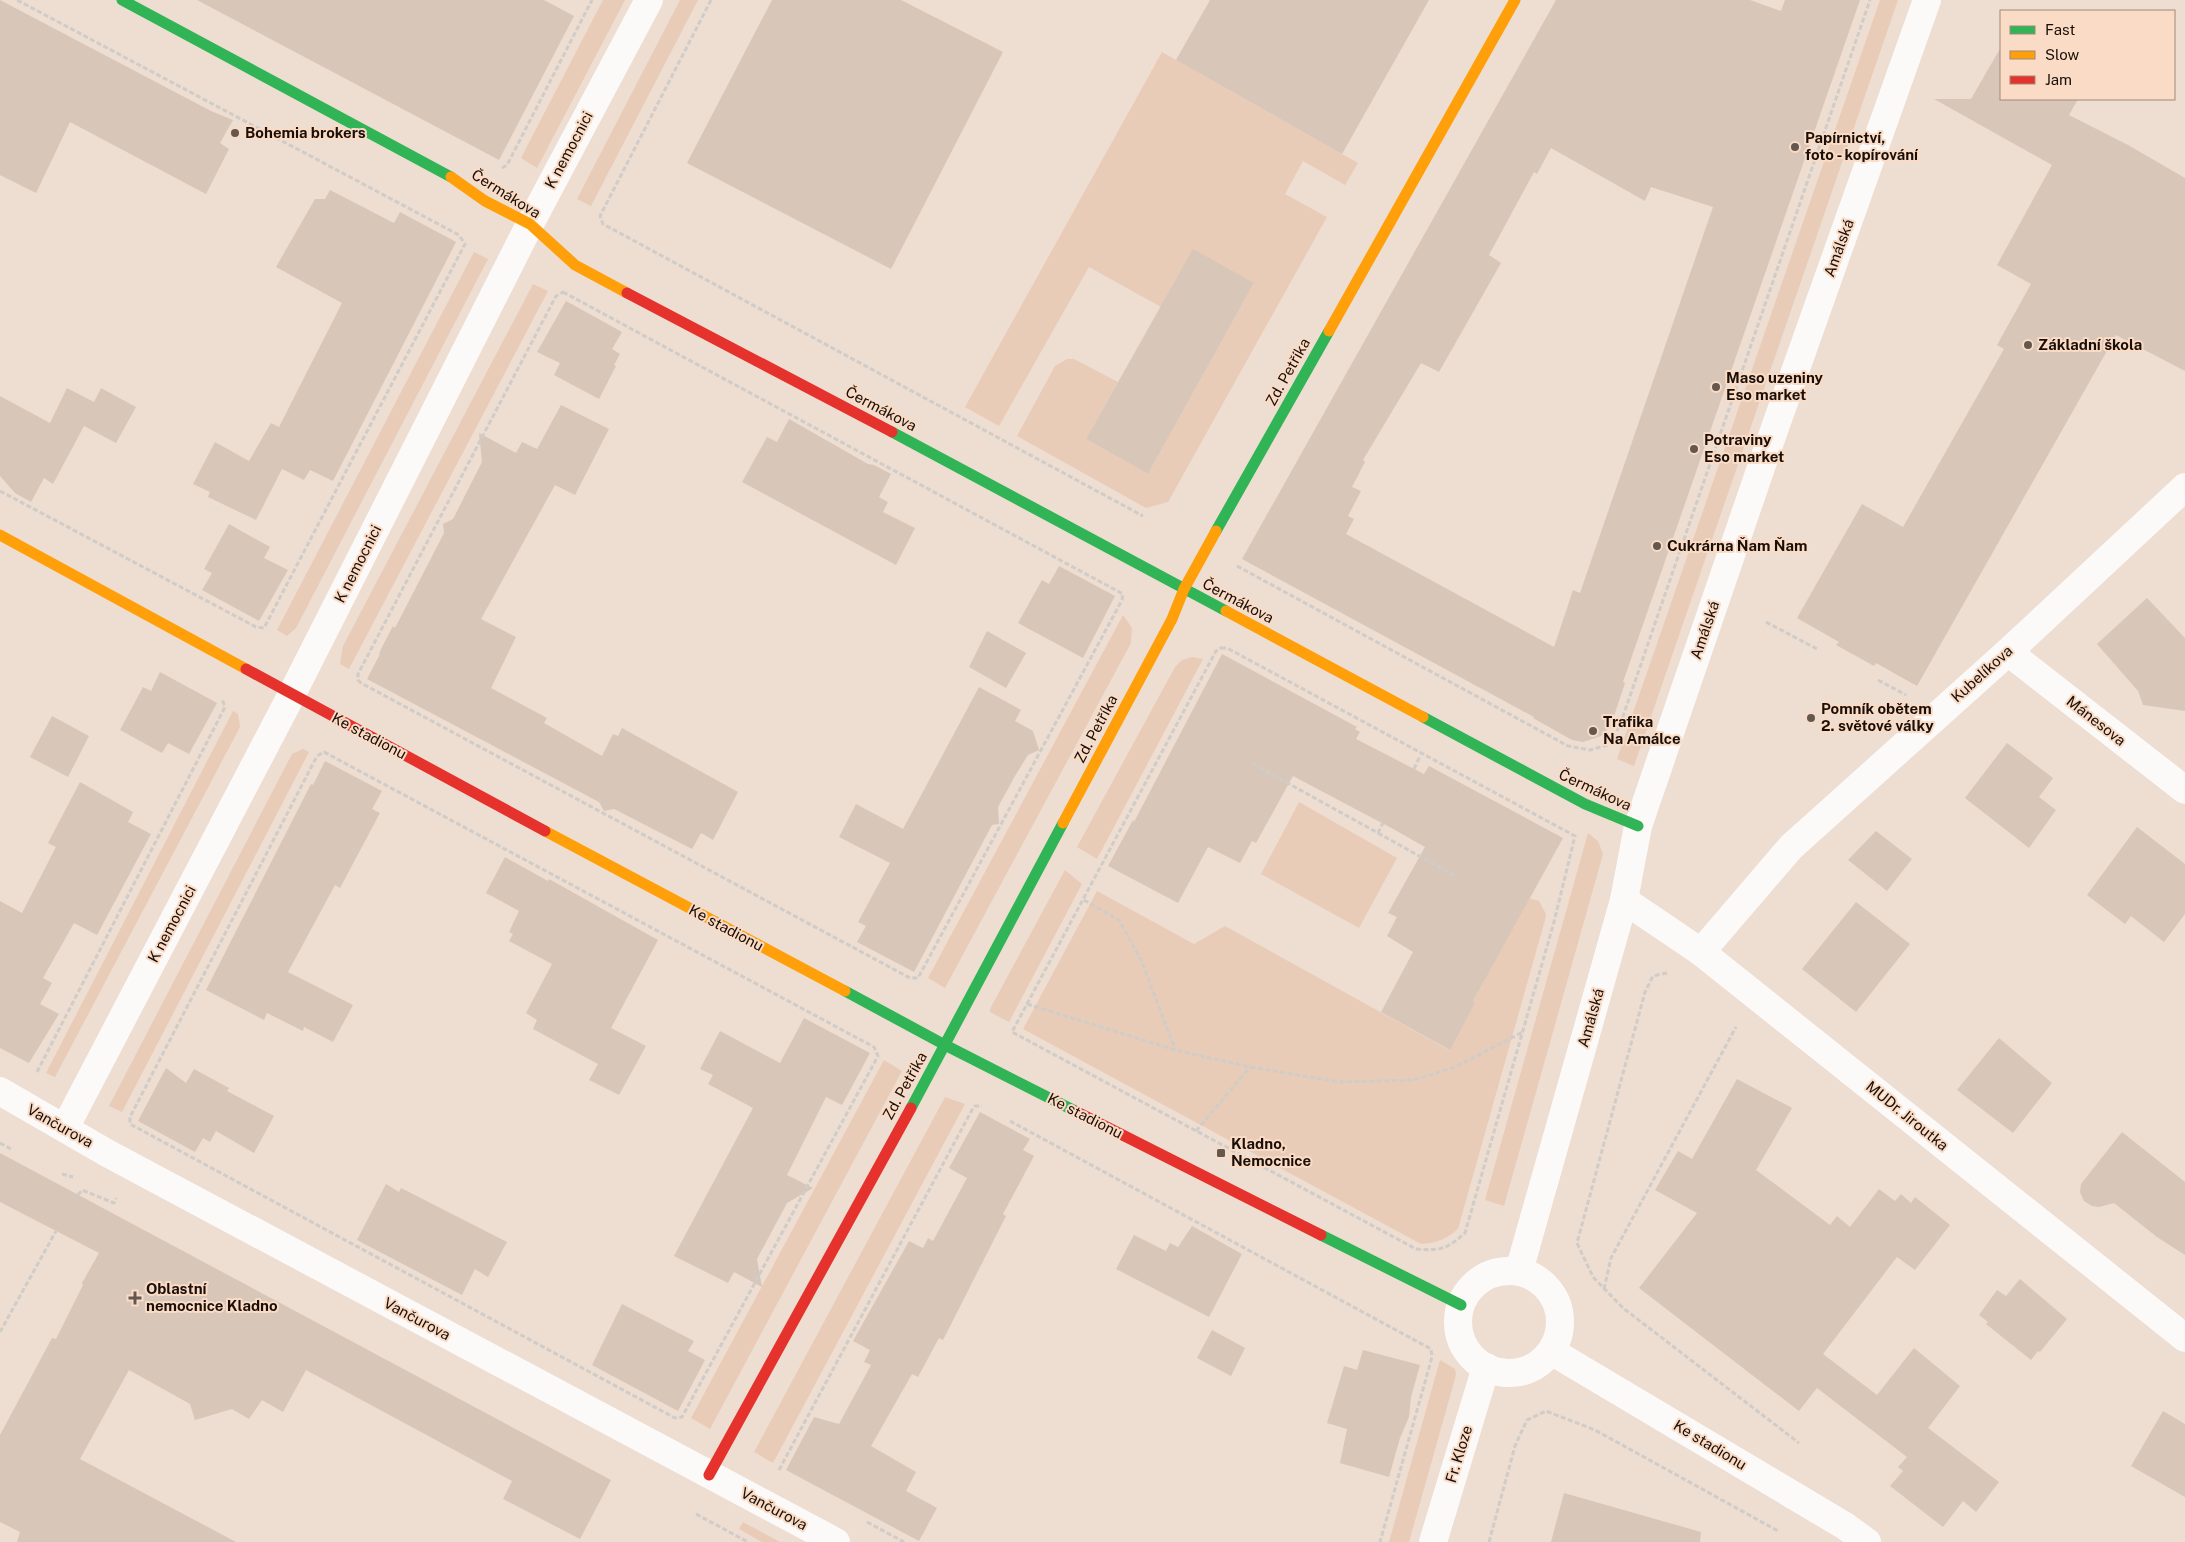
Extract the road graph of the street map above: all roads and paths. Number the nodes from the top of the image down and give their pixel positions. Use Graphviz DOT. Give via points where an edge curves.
graph roads {
  1 [pos="17,0"];
  2 [pos="122,0"];
  3 [pos="592,0"];
  4 [pos="649,0"];
  5 [pos="711,0"];
  6 [pos="1515,0"];
  7 [pos="1870,0"];
  8 [pos="1927,0"];
  9 [pos="495,166"];
  10 [pos="530,224"];
  11 [pos="2185,487"];
  12 [pos="0,491"];
  13 [pos="1143,516"];
  14 [pos="0,535"];
  15 [pos="1234,560"];
  16 [pos="1184,589"];
  17 [pos="1766,622"];
  18 [pos="1819,650"];
  19 [pos="2008,652"];
  20 [pos="358,674"];
  21 [pos="292,694"];
  22 [pos="219,696"];
  23 [pos="1421,753"];
  24 [pos="1253,764"];
  25 [pos="1414,769"];
  26 [pos="2185,790"];
  27 [pos="1383,824"];
  28 [pos="1638,826"];
  29 [pos="1378,832"];
  30 [pos="1454,876"];
  31 [pos="1084,900"];
  32 [pos="1624,900"];
  33 [pos="1701,952"];
  34 [pos="1668,973"];
  35 [pos="1027,1004"];
  36 [pos="1736,1027"];
  37 [pos="1523,1031"];
  38 [pos="945,1045"];
  39 [pos="1175,1050"];
  40 [pos="1250,1067"];
  41 [pos="34,1077"];
  42 [pos="0,1091"];
  43 [pos="984,1107"];
  44 [pos="1010,1121"];
  45 [pos="65,1128"];
  46 [pos="1196,1131"];
  47 [pos="0,1143"];
  48 [pos="10,1149"];
  49 [pos="85,1185"];
  50 [pos="82,1190"];
  51 [pos="56,1231"];
  52 [pos="1519,1271"];
  53 [pos="1604,1289"];
  54 [pos="1461,1305"];
  55 [pos="0,1332"];
  56 [pos="2185,1338"];
  57 [pos="1551,1351"];
  58 [pos="1486,1367"];
  59 [pos="675,1418"];
  60 [pos="1799,1443"];
  61 [pos="777,1474"];
  62 [pos="709,1475"];
  63 [pos="696,1514"];
  64 [pos="862,1519"];
  65 [pos="1781,1533"];
  66 [pos="748,1542"];
  67 [pos="836,1542"];
  68 [pos="904,1542"];
  69 [pos="1380,1542"];
  70 [pos="1433,1542"];
  71 [pos="1489,1542"];
  72 [pos="1867,1542"];
  1 -- 12 [label="path" via="459,235 465,244 264,628 256,627"];
  2 -- 10 [label="street, Čermákova" via="458,181 485,202"];
  3 -- 9 [label="path" via="507,165 504,168"];
  4 -- 10 [label="street, K nemocnici"];
  5 -- 13 [label="path" via="600,216 602,224"];
  6 -- 16 [label="street, Zd. Petříka"];
  7 -- 15 [label="path" via="1611,744 1590,750 1568,746 1237,566"];
  8 -- 28 [label="street, Amálská"];
  10 -- 16 [label="street, Čermákova" via="575,264"];
  10 -- 21 [label="street, K nemocnici"];
  11 -- 19 [label="street, Kubelíkova"];
  14 -- 21 [label="street, Ke stadionu"];
  16 -- 28 [label="street, Čermákova" via="1585,804"];
  16 -- 38 [label="street, Zd. Petříka" via="1172,619"];
  17 -- 18 [label="path"];
  19 -- 26 [label="street, Mánesova"];
  19 -- 33 [label="street, Kubelíkova" via="1791,847"];
  20 -- 20 [label="path" via="556,296 563,292 1119,590 1123,596 921,975 914,979 361,683 356,677"];
  21 -- 38 [label="street, Ke stadionu"];
  21 -- 45 [label="street, K nemocnici"];
  22 -- 41 [label="path" via="225,707"];
  23 -- 25 [label="path"];
  23 -- 31 [label="path" via="1227,648 1221,648 1216,651"];
  23 -- 37 [label="path" via="1575,836"];
  24 -- 29 [label="path"];
  27 -- 29 [label="path"];
  28 -- 32 [label="street, Amálská"];
  29 -- 30 [label="path"];
  31 -- 35 [label="path"];
  31 -- 39 [label="path" via="1119,920 1142,962"];
  32 -- 33 [label="street, MUDr. Jiroutka"];
  32 -- 52 [label="street, Amálská"];
  33 -- 56 [label="street, MUDr. Jiroutka"];
  34 -- 53 [label="path" via="1653,976 1645,992 1577,1243 1593,1277"];
  35 -- 39 [label="path"];
  35 -- 46 [label="path" via="1012,1032"];
  36 -- 53 [label="path" via="1611,1258"];
  37 -- 40 [label="path" via="1455,1067 1414,1080 1340,1082"];
  37 -- 46 [label="path" via="1465,1233 1452,1245 1436,1251 1416,1249"];
  38 -- 54 [label="street, Ke stadionu"];
  38 -- 62 [label="street, Zd. Petříka"];
  39 -- 40 [label="path"];
  40 -- 46 [label="path"];
  42 -- 45 [label="street, Vančurova"];
  43 -- 61 [label="path" via="973,1108"];
  44 -- 69 [label="path" via="1431,1349 1432,1357"];
  45 -- 62 [label="street, Vančurova"];
  47 -- 48 [label="path"];
  49 -- 50 [label="path"];
  51 -- 55 [label="path"];
  52 -- 54 [label="street" via="1504,1270 1490,1274 1467,1292"];
  52 -- 57 [label="street" via="1545,1284 1554,1296 1560,1324"];
  53 -- 60 [label="path" via="1623,1308"];
  54 -- 58 [label="street" via="1459,1334 1465,1348"];
  57 -- 58 [label="street" via="1541,1362 1521,1371 1499,1372"];
  57 -- 72 [label="street, Ke stadionu" via="1846,1526"];
  58 -- 70 [label="street, Fr. Kloze"];
  59 -- 59 [label="path" via="130,1124 130,1117 320,753 329,754 878,1051 684,1414"];
  62 -- 67 [label="street, Vančurova"];
  63 -- 66 [label="path"];
  64 -- 68 [label="path"];
  65 -- 71 [label="path" via="1595,1430 1546,1411 1527,1420 1514,1446"];
}
